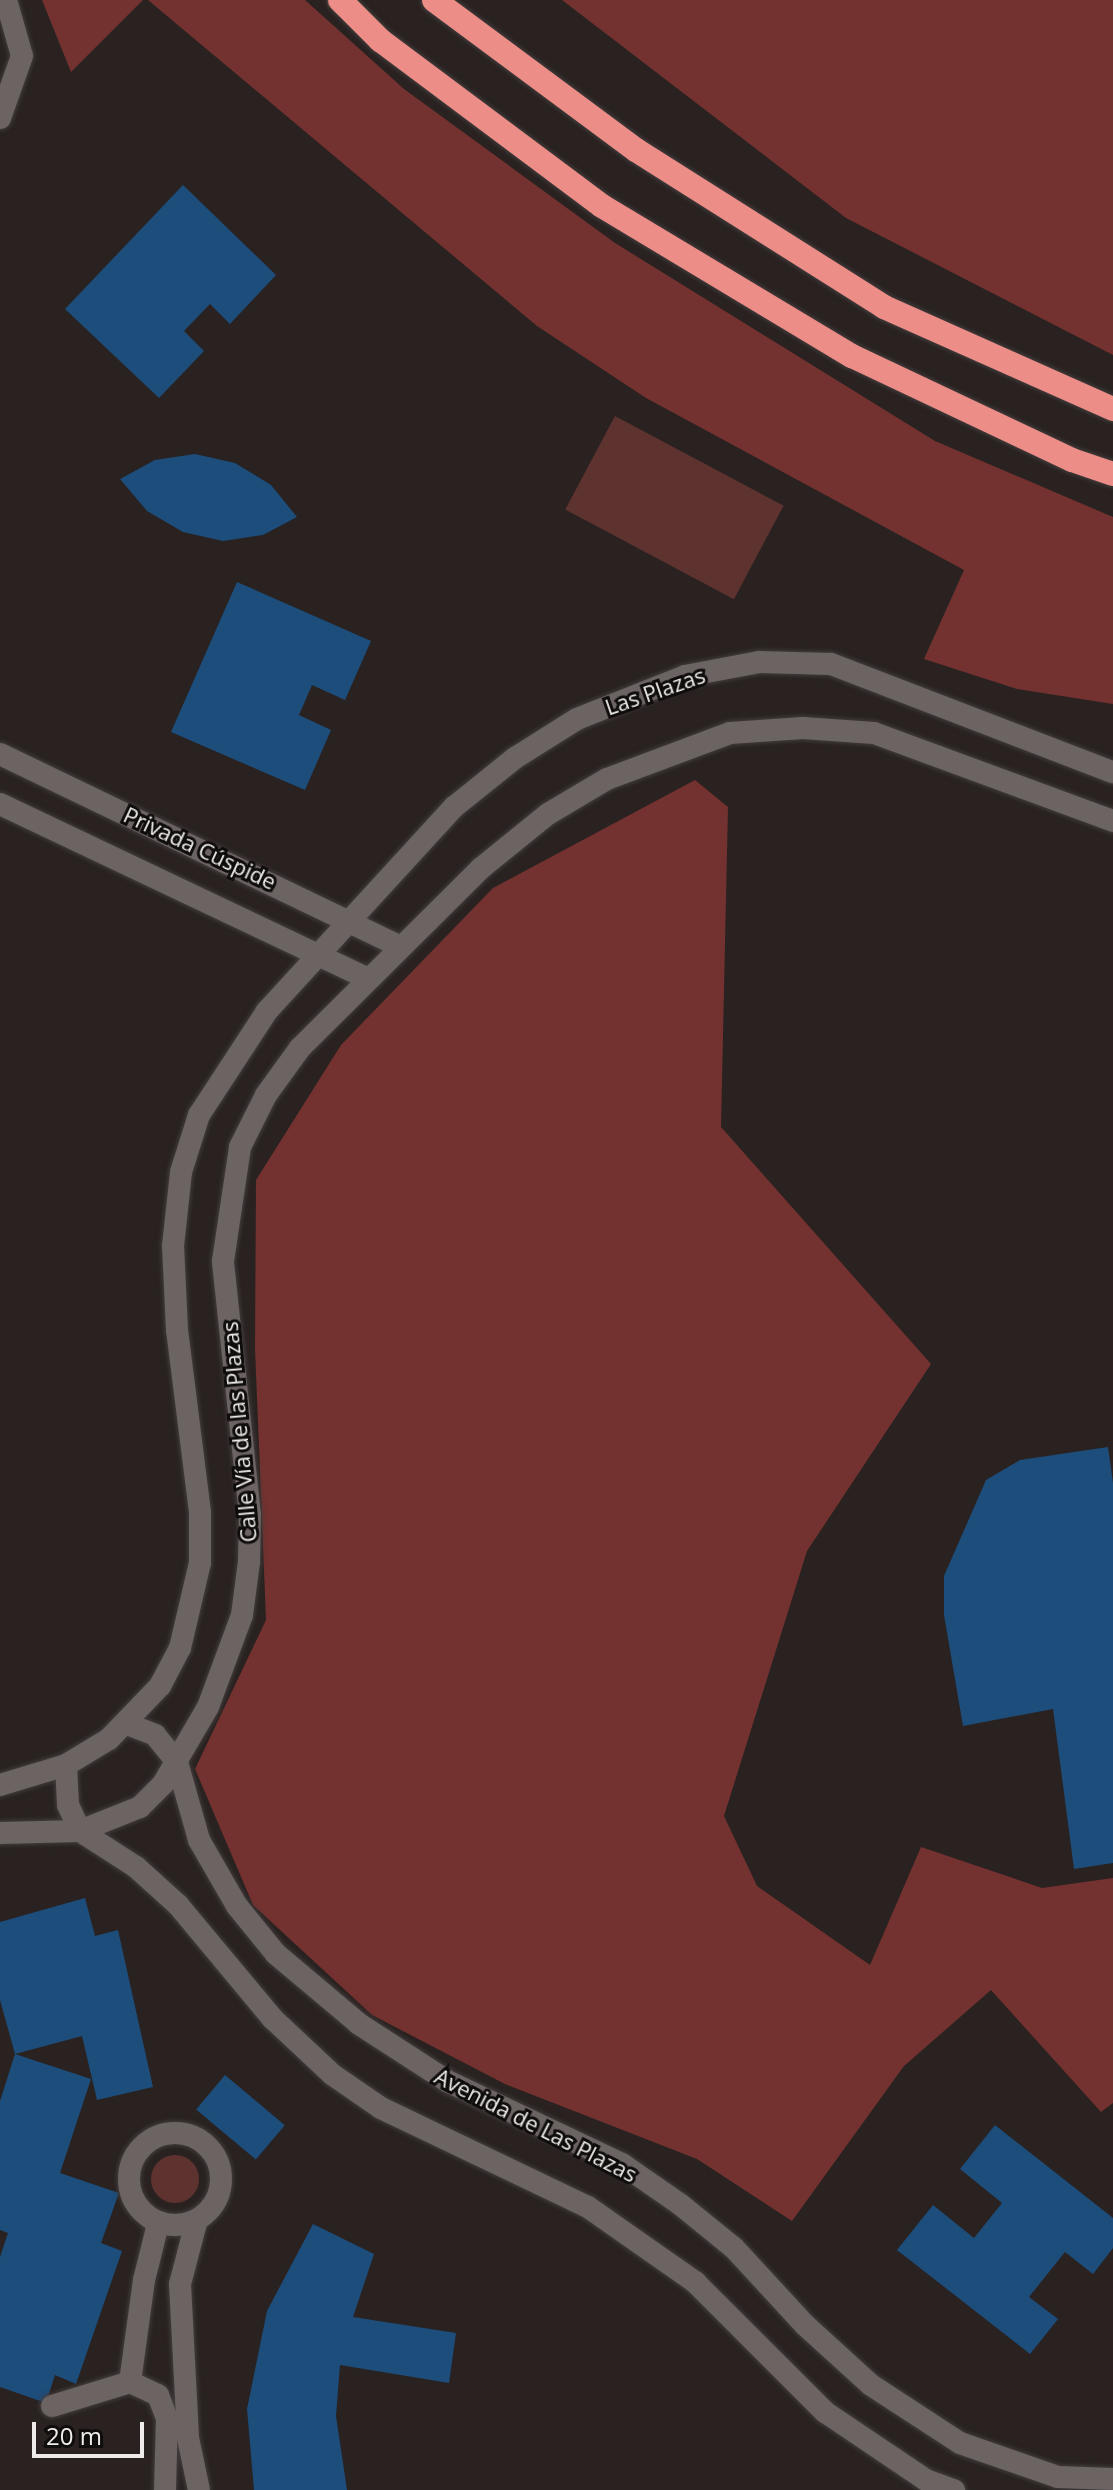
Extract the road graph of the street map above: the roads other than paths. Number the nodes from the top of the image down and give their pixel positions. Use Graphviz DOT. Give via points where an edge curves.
graph roads {
  1 [pos="6,0"];
  2 [pos="340,0"];
  3 [pos="434,0"];
  4 [pos="0,118"];
  5 [pos="1113,409"];
  6 [pos="1113,474"];
  7 [pos="0,754"];
  8 [pos="1113,772"];
  9 [pos="0,804"];
  10 [pos="1113,821"];
  11 [pos="350,918"];
  12 [pos="399,946"];
  13 [pos="318,953"];
  14 [pos="367,978"];
  15 [pos="127,1724"];
  16 [pos="177,1762"];
  17 [pos="66,1765"];
  18 [pos="0,1785"];
  19 [pos="80,1831"];
  20 [pos="0,1833"];
  21 [pos="196,2223"];
  22 [pos="158,2224"];
  23 [pos="130,2382"];
  24 [pos="52,2406"];
  25 [pos="1113,2479"];
  26 [pos="165,2490"];
  27 [pos="199,2490"];
  28 [pos="954,2490"];
  1 -- 4 [label="street" via="22,56"];
  2 -- 6 [label="highway" via="380,40 602,206 852,356 1072,460"];
  3 -- 5 [label="highway" via="636,150 884,307"];
  7 -- 11 [label="street, Privada Cúspide"];
  8 -- 11 [label="street, Las Plazas" via="831,664 759,662 685,676 577,719 515,758 454,807"];
  9 -- 13 [label="street, Privada Cúspide"];
  10 -- 12 [label="street" via="874,733 803,728 730,733 607,779 548,814"];
  11 -- 12 [label="street, Privada Cúspide"];
  11 -- 13 [label="street, Las Plazas"];
  12 -- 14 [label="street"];
  13 -- 14 [label="street, Privada Cúspide"];
  13 -- 15 [label="street, Calle Vía de las Plazas" via="229,1063 199,1115 181,1172 173,1246 177,1330 200,1512 200,1563 180,1648 160,1686"];
  14 -- 16 [label="street, Calle Vía de las Plazas" via="300,1048 266,1095 240,1147 223,1261 250,1515 249,1562 228,1663"];
  15 -- 16 [label="street, Avenida de Las Plazas" via="155,1735"];
  15 -- 17 [label="street, Calle Vía de las Plazas"];
  16 -- 19 [label="street, Calle Vía de las Plazas" via="140,1807"];
  16 -- 25 [label="street, Avenida de Las Plazas" via="199,1840 237,1906 276,1954 359,2024 447,2081 622,2164 681,2205 734,2248 805,2325 871,2385 960,2443 1058,2477"];
  17 -- 18 [label="street, Calle Vía de las Plazas"];
  17 -- 19 [label="street" via="68,1805"];
  19 -- 20 [label="street, Calle Vía de las Plazas"];
  19 -- 28 [label="street" via="136,1867 178,1905 272,2018 333,2075 381,2108 588,2207 695,2282 825,2412 926,2480"];
  21 -- 22 [label="street"];
  21 -- 22 [label="street" via="221,2197 219,2160 191,2134 153,2134 129,2160 129,2173 131,2197"];
  21 -- 27 [label="street" via="180,2284 188,2438"];
  22 -- 23 [label="street" via="144,2280"];
  23 -- 24 [label="street"];
  23 -- 26 [label="street" via="158,2395 167,2418"];
}
